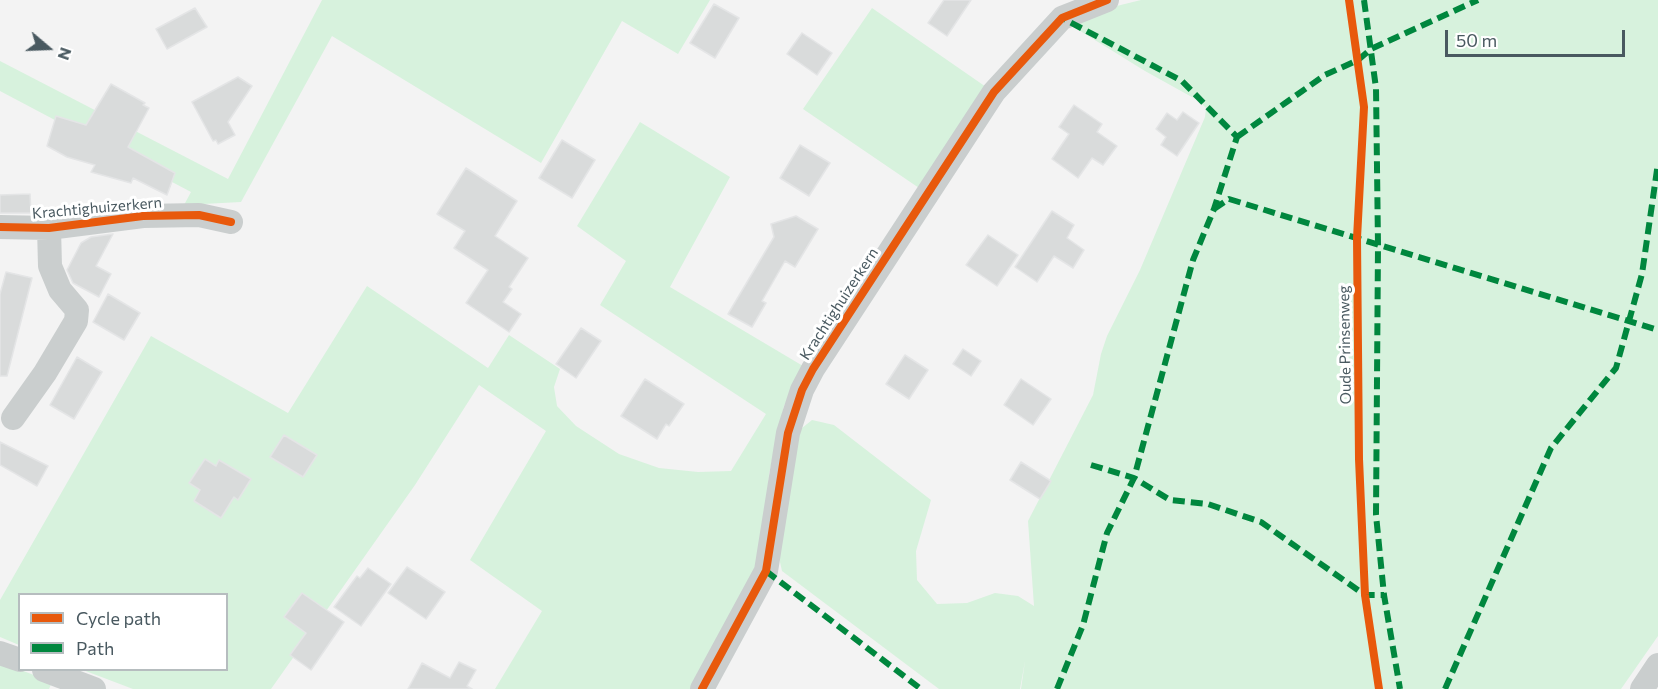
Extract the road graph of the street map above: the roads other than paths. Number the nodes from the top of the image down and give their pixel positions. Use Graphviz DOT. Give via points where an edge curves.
graph roads {
  1 [pos="1107,0"];
  2 [pos="231,222"];
  3 [pos="0,227"];
  4 [pos="49,228"];
  5 [pos="13,418"];
  6 [pos="0,653"];
  7 [pos="18,659"];
  8 [pos="1658,665"];
  9 [pos="49,671"];
  10 [pos="94,689"];
  11 [pos="702,689"];
  12 [pos="1642,689"];
  1 -- 11 [label="street, Krachtighuizerkern" via="1062,18 994,92 813,369 788,433 766,571"];
  2 -- 4 [label="street, Krachtighuizerkern" via="199,215 143,216"];
  3 -- 4 [label="street, Krachtighuizerkern"];
  4 -- 5 [label="street, Krachtighuizerkern" via="50,266 60,290 76,310 76,321"];
  6 -- 7 [label="street"];
  8 -- 12 [label="street"];
  9 -- 10 [label="street"];
}
